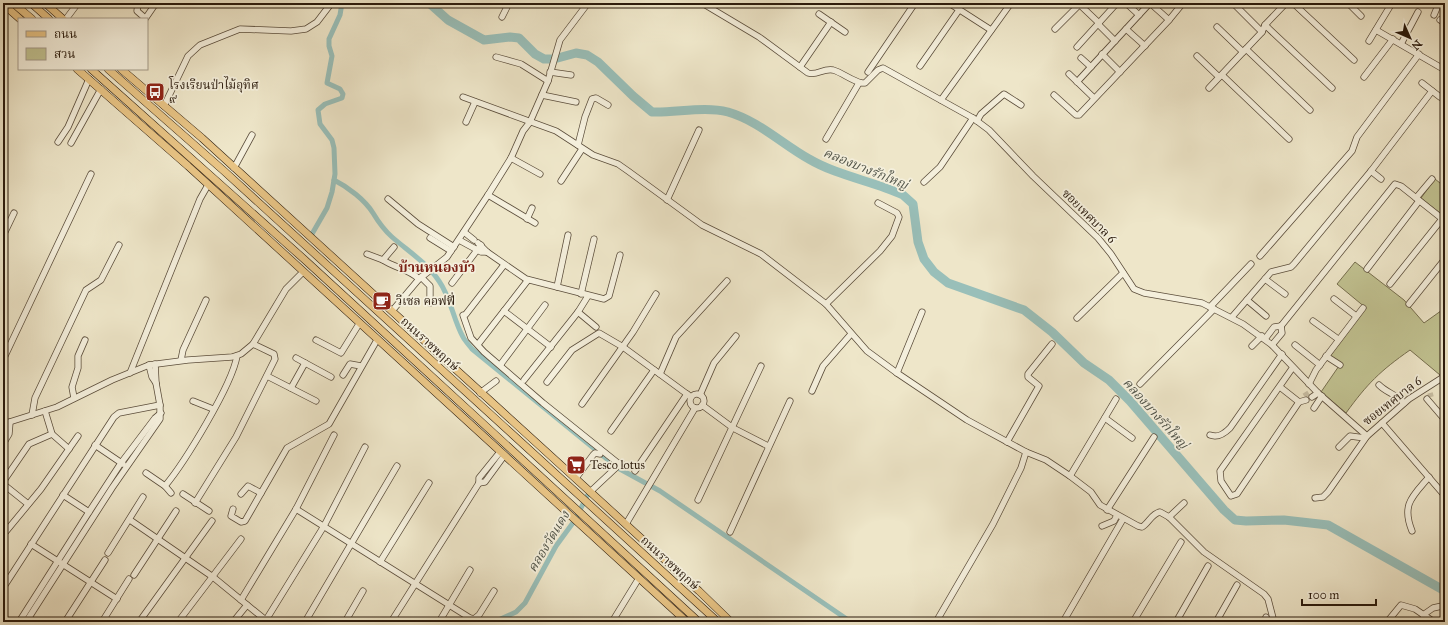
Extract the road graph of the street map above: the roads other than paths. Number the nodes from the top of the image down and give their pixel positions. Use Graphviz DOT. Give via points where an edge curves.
graph roads {
  1 [pos="13,3"];
  2 [pos="31,3"];
  3 [pos="78,3"];
  4 [pos="138,3"];
  5 [pos="156,3"];
  6 [pos="509,3"];
  7 [pos="588,3"];
  8 [pos="702,3"];
  9 [pos="915,3"];
  10 [pos="949,3"];
  11 [pos="1011,3"];
  12 [pos="1126,3"];
  13 [pos="1150,3"];
  14 [pos="1182,3"];
  15 [pos="1232,3"];
  16 [pos="1286,3"];
  17 [pos="1293,3"];
  18 [pos="1348,3"];
  19 [pos="1392,3"];
  20 [pos="1439,3"];
  21 [pos="3,4"];
  22 [pos="1081,4"];
  23 [pos="1114,4"];
  24 [pos="48,5"];
  25 [pos="330,5"];
  26 [pos="3,8"];
  27 [pos="959,10"];
  28 [pos="1418,12"];
  29 [pos="819,14"];
  30 [pos="1139,15"];
  31 [pos="1434,15"];
  32 [pos="1360,16"];
  33 [pos="502,17"];
  34 [pos="19,18"];
  35 [pos="31,18"];
  36 [pos="48,18"];
  37 [pos="64,18"];
  38 [pos="66,18"];
  39 [pos="144,18"];
  40 [pos="146,18"];
  41 [pos="1169,20"];
  42 [pos="831,22"];
  43 [pos="1098,23"];
  44 [pos="1265,25"];
  45 [pos="1217,27"];
  46 [pos="1055,29"];
  47 [pos="1126,29"];
  48 [pos="991,30"];
  49 [pos="1376,30"];
  50 [pos="845,32"];
  51 [pos="1262,32"];
  52 [pos="1393,39"];
  53 [pos="1115,41"];
  54 [pos="1369,41"];
  55 [pos="1401,44"];
  56 [pos="1145,46"];
  57 [pos="1077,47"];
  58 [pos="1244,51"];
  59 [pos="1102,54"];
  60 [pos="1419,54"];
  61 [pos="1197,56"];
  62 [pos="496,57"];
  63 [pos="1081,58"];
  64 [pos="1354,60"];
  65 [pos="1445,61"];
  66 [pos="920,66"];
  67 [pos="800,67"];
  68 [pos="1090,67"];
  69 [pos="551,69"];
  70 [pos="1443,69"];
  71 [pos="79,70"];
  72 [pos="92,70"];
  73 [pos="109,70"];
  74 [pos="122,70"];
  75 [pos="868,72"];
  76 [pos="1120,72"];
  77 [pos="1069,74"];
  78 [pos="571,75"];
  79 [pos="1220,76"];
  80 [pos="1364,77"];
  81 [pos="89,79"];
  82 [pos="548,81"];
  83 [pos="1076,82"];
  84 [pos="859,83"];
  85 [pos="1422,83"];
  86 [pos="1209,88"];
  87 [pos="1332,88"];
  88 [pos="101,89"];
  89 [pos="1432,91"];
  90 [pos="542,95"];
  91 [pos="1054,95"];
  92 [pos="463,97"];
  93 [pos="1094,98"];
  94 [pos="1440,98"];
  95 [pos="941,100"];
  96 [pos="475,102"];
  97 [pos="576,102"];
  98 [pos="608,105"];
  99 [pos="1021,105"];
  100 [pos="164,106"];
  101 [pos="1310,110"];
  102 [pos="160,116"];
  103 [pos="975,120"];
  104 [pos="466,122"];
  105 [pos="530,122"];
  106 [pos="699,130"];
  107 [pos="196,134"];
  108 [pos="252,135"];
  109 [pos="826,139"];
  110 [pos="1289,139"];
  111 [pos="170,141"];
  112 [pos="58,142"];
  113 [pos="71,143"];
  114 [pos="580,147"];
  115 [pos="510,158"];
  116 [pos="188,166"];
  117 [pos="234,168"];
  118 [pos="1371,171"];
  119 [pos="91,174"];
  120 [pos="540,174"];
  121 [pos="1381,179"];
  122 [pos="1432,180"];
  123 [pos="561,181"];
  124 [pos="924,182"];
  125 [pos="208,185"];
  126 [pos="488,195"];
  127 [pos="388,199"];
  128 [pos="667,200"];
  129 [pos="1418,200"];
  130 [pos="878,203"];
  131 [pos="532,208"];
  132 [pos="14,213"];
  133 [pos="527,218"];
  134 [pos="1444,220"];
  135 [pos="535,223"];
  136 [pos="464,232"];
  137 [pos="568,235"];
  138 [pos="3,236"];
  139 [pos="430,238"];
  140 [pos="594,239"];
  141 [pos="460,240"];
  142 [pos="119,245"];
  143 [pos="478,245"];
  144 [pos="394,247"];
  145 [pos="452,249"];
  146 [pos="367,254"];
  147 [pos="620,255"];
  148 [pos="1260,256"];
  149 [pos="1445,259"];
  150 [pos="383,260"];
  151 [pos="1251,264"];
  152 [pos="504,265"];
  153 [pos="1367,269"];
  154 [pos="303,272"];
  155 [pos="1124,273"];
  156 [pos="422,276"];
  157 [pos="1265,279"];
  158 [pos="528,280"];
  159 [pos="727,280"];
  160 [pos="452,283"];
  161 [pos="1390,284"];
  162 [pos="557,287"];
  163 [pos="581,294"];
  164 [pos="656,294"];
  165 [pos="1285,294"];
  166 [pos="588,296"];
  167 [pos="1334,299"];
  168 [pos="206,300"];
  169 [pos="1247,300"];
  170 [pos="430,303"];
  171 [pos="826,304"];
  172 [pos="1409,304"];
  173 [pos="545,305"];
  174 [pos="1212,308"];
  175 [pos="1363,308"];
  176 [pos="392,311"];
  177 [pos="504,311"];
  178 [pos="578,312"];
  179 [pos="922,312"];
  180 [pos="1266,316"];
  181 [pos="1356,316"];
  182 [pos="1232,317"];
  183 [pos="1077,318"];
  184 [pos="1313,321"];
  185 [pos="359,324"];
  186 [pos="1281,326"];
  187 [pos="596,327"];
  188 [pos="527,329"];
  189 [pos="851,334"];
  190 [pos="736,336"];
  191 [pos="1263,338"];
  192 [pos="85,340"];
  193 [pos="316,340"];
  194 [pos="377,340"];
  195 [pos="1338,340"];
  196 [pos="479,343"];
  197 [pos="253,344"];
  198 [pos="1052,344"];
  199 [pos="1272,345"];
  200 [pos="1295,345"];
  201 [pos="1252,346"];
  202 [pos="550,347"];
  203 [pos="623,347"];
  204 [pos="1282,354"];
  205 [pos="237,356"];
  206 [pos="1326,356"];
  207 [pos="296,358"];
  208 [pos="3,360"];
  209 [pos="182,360"];
  210 [pos="305,363"];
  211 [pos="500,364"];
  212 [pos="152,365"];
  213 [pos="1320,365"];
  214 [pos="1340,365"];
  215 [pos="361,366"];
  216 [pos="761,366"];
  217 [pos="654,370"];
  218 [pos="1291,370"];
  219 [pos="130,372"];
  220 [pos="897,373"];
  221 [pos="660,374"];
  222 [pos="343,375"];
  223 [pos="267,376"];
  224 [pos="1445,376"];
  225 [pos="331,377"];
  226 [pos="524,380"];
  227 [pos="496,381"];
  228 [pos="547,382"];
  229 [pos="1140,384"];
  230 [pos="1309,384"];
  231 [pos="1379,385"];
  232 [pos="1428,386"];
  233 [pos="1280,387"];
  234 [pos="291,388"];
  235 [pos="474,388"];
  236 [pos="812,391"];
  237 [pos="480,393"];
  238 [pos="1318,393"];
  239 [pos="700,395"];
  240 [pos="689,396"];
  241 [pos="1427,396"];
  242 [pos="74,398"];
  243 [pos="1305,398"];
  244 [pos="1116,399"];
  245 [pos="790,400"];
  246 [pos="193,401"];
  247 [pos="316,401"];
  248 [pos="1404,403"];
  249 [pos="582,404"];
  250 [pos="160,405"];
  251 [pos="702,405"];
  252 [pos="695,408"];
  253 [pos="1314,408"];
  254 [pos="213,409"];
  255 [pos="45,411"];
  256 [pos="32,415"];
  257 [pos="460,415"];
  258 [pos="1105,418"];
  259 [pos="1445,420"];
  260 [pos="10,422"];
  261 [pos="1382,423"];
  262 [pos="3,424"];
  263 [pos="733,428"];
  264 [pos="611,431"];
  265 [pos="511,432"];
  266 [pos="52,434"];
  267 [pos="334,435"];
  268 [pos="1210,435"];
  269 [pos="78,436"];
  270 [pos="1366,437"];
  271 [pos="1132,438"];
  272 [pos="1154,438"];
  273 [pos="500,439"];
  274 [pos="1006,442"];
  275 [pos="3,444"];
  276 [pos="95,445"];
  277 [pos="768,446"];
  278 [pos="365,447"];
  279 [pos="1339,447"];
  280 [pos="69,449"];
  281 [pos="1026,452"];
  282 [pos="502,454"];
  283 [pos="600,454"];
  284 [pos="124,465"];
  285 [pos="397,466"];
  286 [pos="635,471"];
  287 [pos="146,473"];
  288 [pos="1070,476"];
  289 [pos="1429,477"];
  290 [pos="576,478"];
  291 [pos="3,483"];
  292 [pos="429,483"];
  293 [pos="165,486"];
  294 [pos="590,492"];
  295 [pos="171,493"];
  296 [pos="262,493"];
  297 [pos="182,494"];
  298 [pos="241,494"];
  299 [pos="63,495"];
  300 [pos="1445,496"];
  301 [pos="144,497"];
  302 [pos="1315,498"];
  303 [pos="698,500"];
  304 [pos="195,503"];
  305 [pos="1184,503"];
  306 [pos="28,504"];
  307 [pos="233,509"];
  308 [pos="296,509"];
  309 [pos="176,510"];
  310 [pos="1107,510"];
  311 [pos="209,511"];
  312 [pos="89,512"];
  313 [pos="1117,515"];
  314 [pos="1169,517"];
  315 [pos="1124,519"];
  316 [pos="130,520"];
  317 [pos="212,521"];
  318 [pos="626,524"];
  319 [pos="324,526"];
  320 [pos="1102,526"];
  321 [pos="1412,531"];
  322 [pos="730,532"];
  323 [pos="3,535"];
  324 [pos="158,538"];
  325 [pos="241,539"];
  326 [pos="1181,542"];
  327 [pos="31,544"];
  328 [pos="352,544"];
  329 [pos="108,553"];
  330 [pos="187,558"];
  331 [pos="105,560"];
  332 [pos="60,562"];
  333 [pos="380,562"];
  334 [pos="1208,566"];
  335 [pos="470,570"];
  336 [pos="213,577"];
  337 [pos="638,578"];
  338 [pos="90,582"];
  339 [pos="414,583"];
  340 [pos="1237,585"];
  341 [pos="3,588"];
  342 [pos="364,591"];
  343 [pos="494,591"];
  344 [pos="117,599"];
  345 [pos="241,600"];
  346 [pos="247,605"];
  347 [pos="449,605"];
  348 [pos="1442,606"];
  349 [pos="1423,615"];
  350 [pos="267,621"];
  351 [pos="19,622"];
  352 [pos="26,622"];
  353 [pos="65,622"];
  354 [pos="102,622"];
  355 [pos="139,622"];
  356 [pos="178,622"];
  357 [pos="233,622"];
  358 [pos="305,622"];
  359 [pos="345,622"];
  360 [pos="391,622"];
  361 [pos="439,622"];
  362 [pos="612,622"];
  363 [pos="687,622"];
  364 [pos="699,622"];
  365 [pos="718,622"];
  366 [pos="731,622"];
  367 [pos="936,622"];
  368 [pos="1063,622"];
  369 [pos="1133,622"];
  370 [pos="1176,622"];
  371 [pos="1216,622"];
  372 [pos="1274,622"];
  373 [pos="1387,622"];
  374 [pos="1434,622"];
  1 -- 35 [label="main road"];
  2 -- 36 [label="main road"];
  3 -- 38 [label="street"];
  4 -- 39 [label="street" via="137,11"];
  5 -- 40 [label="street"];
  6 -- 33 [label="street"];
  7 -- 69 [label="street" via="560,40"];
  8 -- 67 [label="street" via="759,37"];
  9 -- 75 [label="street"];
  10 -- 27 [label="street"];
  11 -- 48 [label="street"];
  12 -- 30 [label="street"];
  13 -- 30 [label="street"];
  13 -- 41 [label="street"];
  14 -- 41 [label="street"];
  15 -- 51 [label="street"];
  16 -- 44 [label="street"];
  17 -- 64 [label="street"];
  18 -- 32 [label="street"];
  19 -- 49 [label="street"];
  20 -- 31 [label="street"];
  21 -- 34 [label="main road"];
  22 -- 43 [label="street"];
  22 -- 46 [label="street"];
  23 -- 43 [label="street"];
  24 -- 37 [label="main road"];
  25 -- 100 [label="street" via="317,22 306,29 240,29 200,45 188,56"];
  26 -- 34 [label="main road"];
  27 -- 48 [label="street"];
  27 -- 66 [label="street"];
  28 -- 55 [label="street"];
  29 -- 42 [label="street"];
  30 -- 47 [label="street"];
  41 -- 56 [label="street"];
  42 -- 50 [label="street"];
  42 -- 67 [label="street"];
  43 -- 53 [label="street"];
  43 -- 57 [label="street"];
  44 -- 51 [label="street"];
  44 -- 87 [label="street"];
  45 -- 58 [label="street"];
  47 -- 53 [label="street"];
  47 -- 56 [label="street"];
  48 -- 95 [label="street"];
  49 -- 52 [label="street"];
  49 -- 54 [label="street"];
  51 -- 58 [label="street"];
  52 -- 55 [label="street"];
  52 -- 80 [label="street"];
  53 -- 59 [label="street"];
  55 -- 60 [label="street"];
  56 -- 76 [label="street"];
  58 -- 79 [label="street"];
  58 -- 101 [label="street"];
  59 -- 68 [label="street"];
  59 -- 76 [label="street"];
  60 -- 70 [label="street"];
  60 -- 148 [label="street" via="1357,137 1352,151"];
  61 -- 79 [label="street"];
  62 -- 82 [label="street" via="521,64"];
  63 -- 68 [label="street"];
  65 -- 70 [label="street"];
  67 -- 84 [label="street" via="814,75 828,70 834,71"];
  68 -- 83 [label="street"];
  69 -- 78 [label="street"];
  69 -- 82 [label="street"];
  71 -- 81 [label="main road"];
  72 -- 111 [label="main road, ถนนราชพฤกษ์"];
  73 -- 102 [label="main road, ถนนราชพฤกษ์"];
  74 -- 100 [label="main road"];
  76 -- 93 [label="street"];
  77 -- 83 [label="street"];
  79 -- 86 [label="street"];
  79 -- 110 [label="street"];
  81 -- 88 [label="main road"];
  81 -- 112 [label="street" via="72,120"];
  82 -- 90 [label="street"];
  83 -- 93 [label="street"];
  84 -- 95 [label="street, ซอยเทศบาล 6" via="865,83 883,68"];
  84 -- 109 [label="street"];
  85 -- 89 [label="street"];
  88 -- 113 [label="street"];
  88 -- 116 [label="main road"];
  89 -- 94 [label="street"];
  89 -- 118 [label="street"];
  90 -- 97 [label="street"];
  90 -- 105 [label="street"];
  91 -- 93 [label="street" via="1078,116"];
  92 -- 96 [label="street"];
  95 -- 103 [label="street, ซอยเทศบาล 6"];
  96 -- 104 [label="street"];
  96 -- 105 [label="street"];
  98 -- 114 [label="street" via="592,98 585,117"];
  99 -- 103 [label="street" via="1004,94"];
  100 -- 107 [label="main road"];
  102 -- 107 [label="main road"];
  102 -- 265 [label="main road, ถนนราชพฤกษ์" via="219,166"];
  103 -- 124 [label="street" via="940,167"];
  103 -- 155 [label="street, ซอยเทศบาล 6" via="989,130 1098,238"];
  105 -- 114 [label="street" via="556,131"];
  105 -- 115 [label="street"];
  106 -- 128 [label="street"];
  107 -- 117 [label="main road, ถนนราชพฤกษ์"];
  108 -- 117 [label="street"];
  111 -- 116 [label="main road"];
  111 -- 273 [label="main road, ถนนราชพฤกษ์" via="305,260"];
  114 -- 123 [label="street"];
  114 -- 128 [label="street" via="618,164"];
  115 -- 120 [label="street"];
  115 -- 126 [label="street"];
  116 -- 125 [label="main road"];
  117 -- 176 [label="main road, ถนนราชพฤกษ์"];
  118 -- 121 [label="street"];
  118 -- 157 [label="street" via="1294,264 1272,272"];
  119 -- 208 [label="street"];
  122 -- 129 [label="street"];
  125 -- 154 [label="main road"];
  125 -- 219 [label="street" via="200,198"];
  126 -- 133 [label="street"];
  126 -- 136 [label="street"];
  127 -- 145 [label="street"];
  128 -- 171 [label="street" via="702,225 761,254"];
  129 -- 134 [label="street"];
  129 -- 153 [label="street"];
  129 -- 186 [label="street" via="1395,184"];
  130 -- 171 [label="street" via="899,216 892,236"];
  131 -- 133 [label="street"];
  132 -- 138 [label="street"];
  133 -- 135 [label="street"];
  134 -- 161 [label="street"];
  136 -- 141 [label="street"];
  136 -- 143 [label="street"];
  137 -- 162 [label="street"];
  139 -- 145 [label="street"];
  140 -- 163 [label="street"];
  141 -- 143 [label="street"];
  141 -- 145 [label="street"];
  142 -- 256 [label="street" via="101,280 86,290 36,398"];
  143 -- 152 [label="street"];
  143 -- 160 [label="street"];
  144 -- 150 [label="street"];
  145 -- 156 [label="street"];
  146 -- 150 [label="street"];
  147 -- 166 [label="street" via="609,296 604,299"];
  149 -- 172 [label="street"];
  150 -- 156 [label="street"];
  151 -- 174 [label="street"];
  152 -- 158 [label="street"];
  152 -- 294 [label="street" via="464,314 471,338 484,352 618,465"];
  154 -- 185 [label="main road"];
  154 -- 197 [label="street" via="282,294"];
  155 -- 174 [label="street, ซอยเทศบาล 6" via="1134,289 1144,293"];
  155 -- 183 [label="street"];
  156 -- 170 [label="street" via="430,286"];
  156 -- 176 [label="street"];
  157 -- 165 [label="street"];
  157 -- 169 [label="street"];
  158 -- 162 [label="street"];
  158 -- 177 [label="street"];
  159 -- 221 [label="street" via="676,337"];
  162 -- 163 [label="street"];
  163 -- 166 [label="street"];
  164 -- 203 [label="street"];
  166 -- 178 [label="street"];
  167 -- 181 [label="street"];
  168 -- 209 [label="street" via="183,350"];
  169 -- 180 [label="street"];
  169 -- 182 [label="street"];
  171 -- 189 [label="street"];
  173 -- 188 [label="street"];
  174 -- 182 [label="street, ซอยเทศบาล 6"];
  174 -- 229 [label="street"];
  175 -- 181 [label="street"];
  176 -- 235 [label="main road, ถนนราชพฤกษ์"];
  177 -- 188 [label="street"];
  177 -- 196 [label="street"];
  178 -- 187 [label="street"];
  178 -- 202 [label="street"];
  179 -- 220 [label="street"];
  181 -- 195 [label="street"];
  182 -- 191 [label="street, ซอยเทศบาล 6"];
  184 -- 195 [label="street"];
  185 -- 193 [label="street" via="341,353"];
  185 -- 194 [label="main road"];
  186 -- 191 [label="street" via="1274,327"];
  186 -- 199 [label="street" via="1282,333"];
  188 -- 202 [label="street"];
  188 -- 211 [label="street"];
  189 -- 220 [label="street"];
  189 -- 236 [label="street" via="823,366"];
  190 -- 239 [label="street" via="714,363"];
  191 -- 199 [label="street, ซอยเทศบาล 6"];
  191 -- 201 [label="street"];
  192 -- 242 [label="street" via="78,356 78,368 72,387"];
  194 -- 215 [label="street"];
  194 -- 257 [label="main road"];
  195 -- 206 [label="street"];
  197 -- 205 [label="street"];
  197 -- 223 [label="street" via="276,356"];
  198 -- 274 [label="street" via="1029,370 1028,377 1040,386"];
  199 -- 204 [label="street, ซอยเทศบาล 6"];
  200 -- 213 [label="street"];
  202 -- 226 [label="street"];
  203 -- 217 [label="street"];
  203 -- 228 [label="street" via="599,333 572,350"];
  203 -- 249 [label="street"];
  204 -- 230 [label="street, ซอยเทศบาล 6"];
  204 -- 268 [label="street" via="1230,428 1215,437"];
  205 -- 209 [label="street"];
  205 -- 254 [label="street" via="234,369"];
  206 -- 213 [label="street"];
  206 -- 214 [label="street"];
  207 -- 210 [label="street"];
  209 -- 212 [label="street"];
  210 -- 225 [label="street"];
  210 -- 234 [label="street"];
  212 -- 219 [label="street"];
  212 -- 250 [label="street" via="152,377 156,383"];
  213 -- 230 [label="street"];
  215 -- 222 [label="street" via="350,364"];
  215 -- 296 [label="street" via="329,424 287,448"];
  216 -- 263 [label="street"];
  217 -- 221 [label="street"];
  217 -- 264 [label="street"];
  218 -- 233 [label="street"];
  219 -- 242 [label="street"];
  220 -- 274 [label="street" via="967,420"];
  221 -- 240 [label="street"];
  223 -- 234 [label="street"];
  223 -- 304 [label="street" via="236,438"];
  224 -- 232 [label="street, ซอยเทศบาล 6"];
  227 -- 237 [label="street"];
  230 -- 238 [label="street, ซอยเทศบาล 6"];
  231 -- 248 [label="street" via="1384,391 1398,396"];
  232 -- 241 [label="street, ซอยเทศบาล 6"];
  232 -- 241 [label="street"];
  233 -- 243 [label="street"];
  233 -- 243 [label="street" via="1220,471 1220,482 1231,496 1237,494"];
  234 -- 247 [label="street"];
  235 -- 237 [label="main road, ถนนราชพฤกษ์"];
  235 -- 265 [label="main road"];
  237 -- 290 [label="main road, ถนนราชพฤกษ์"];
  238 -- 243 [label="street"];
  238 -- 253 [label="street"];
  238 -- 270 [label="street, ซอยเทศบาล 6"];
  239 -- 240 [label="street"];
  239 -- 251 [label="street"];
  240 -- 252 [label="street"];
  240 -- 286 [label="street"];
  241 -- 248 [label="street, ซอยเทศบาล 6"];
  241 -- 259 [label="street"];
  242 -- 255 [label="street"];
  244 -- 258 [label="street"];
  245 -- 277 [label="street"];
  246 -- 254 [label="street"];
  248 -- 261 [label="street, ซอยเทศบาล 6"];
  250 -- 276 [label="street" via="117,414"];
  250 -- 284 [label="street" via="158,423"];
  251 -- 252 [label="street"];
  251 -- 263 [label="street"];
  252 -- 318 [label="street"];
  254 -- 293 [label="street"];
  255 -- 256 [label="street"];
  255 -- 266 [label="street"];
  256 -- 260 [label="street"];
  257 -- 273 [label="main road"];
  257 -- 282 [label="main road"];
  258 -- 271 [label="street"];
  258 -- 288 [label="street"];
  260 -- 262 [label="street"];
  260 -- 275 [label="street" via="9,434"];
  261 -- 270 [label="street, ซอยเทศบาล 6"];
  261 -- 289 [label="street"];
  263 -- 277 [label="street"];
  263 -- 303 [label="street"];
  265 -- 365 [label="main road, ถนนราชพฤกษ์"];
  266 -- 280 [label="street"];
  266 -- 291 [label="street" via="29,444"];
  267 -- 308 [label="street"];
  269 -- 280 [label="street"];
  270 -- 279 [label="street" via="1350,436"];
  270 -- 302 [label="street" via="1328,492 1323,497"];
  272 -- 310 [label="street"];
  273 -- 364 [label="main road, ถนนราชพฤกษ์"];
  274 -- 281 [label="street"];
  276 -- 284 [label="street"];
  276 -- 299 [label="street"];
  277 -- 322 [label="street"];
  278 -- 319 [label="street"];
  280 -- 306 [label="street"];
  281 -- 288 [label="street" via="1046,460"];
  281 -- 367 [label="street" via="1021,468 993,524"];
  282 -- 337 [label="main road"];
  282 -- 339 [label="street" via="485,482 479,483"];
  283 -- 290 [label="street" via="593,455"];
  284 -- 312 [label="street"];
  284 -- 332 [label="street"];
  285 -- 328 [label="street"];
  287 -- 293 [label="street"];
  288 -- 310 [label="street" via="1091,492"];
  289 -- 300 [label="street"];
  289 -- 321 [label="street" via="1409,500 1408,521"];
  290 -- 294 [label="main road, ถนนราชพฤกษ์"];
  291 -- 306 [label="street"];
  292 -- 333 [label="street"];
  293 -- 295 [label="street"];
  294 -- 318 [label="main road, ถนนราชพฤกษ์"];
  296 -- 298 [label="street" via="248,486"];
  296 -- 307 [label="street" via="243,522 231,516"];
  297 -- 304 [label="street"];
  299 -- 312 [label="street"];
  299 -- 327 [label="street"];
  301 -- 316 [label="street"];
  304 -- 311 [label="street"];
  305 -- 314 [label="street"];
  306 -- 323 [label="street"];
  308 -- 319 [label="street"];
  308 -- 345 [label="street"];
  309 -- 324 [label="street"];
  310 -- 313 [label="street"];
  312 -- 332 [label="street"];
  313 -- 315 [label="street"];
  313 -- 320 [label="street" via="1114,521"];
  314 -- 315 [label="street" via="1160,512 1155,513 1142,527"];
  314 -- 372 [label="street" via="1204,552 1264,594 1268,599"];
  315 -- 368 [label="street"];
  316 -- 324 [label="street"];
  316 -- 329 [label="street"];
  317 -- 330 [label="street"];
  318 -- 366 [label="main road, ถนนราชพฤกษ์"];
  319 -- 328 [label="street"];
  319 -- 350 [label="street"];
  324 -- 330 [label="street"];
  324 -- 344 [label="street"];
  325 -- 336 [label="street"];
  326 -- 369 [label="street"];
  327 -- 332 [label="street"];
  327 -- 341 [label="street"];
  328 -- 333 [label="street"];
  328 -- 358 [label="street"];
  330 -- 336 [label="street"];
  330 -- 355 [label="street"];
  331 -- 338 [label="street"];
  332 -- 338 [label="street"];
  332 -- 351 [label="street"];
  332 -- 352 [label="street"];
  333 -- 339 [label="street"];
  334 -- 370 [label="street"];
  335 -- 347 [label="street"];
  336 -- 345 [label="street"];
  336 -- 356 [label="street"];
  337 -- 362 [label="street"];
  337 -- 363 [label="main road"];
  338 -- 344 [label="street"];
  338 -- 353 [label="street"];
  339 -- 347 [label="street"];
  339 -- 360 [label="street"];
  340 -- 371 [label="street"];
  342 -- 359 [label="street"];
  343 -- 347 [label="street" via="474,619"];
  344 -- 354 [label="street"];
  345 -- 346 [label="street"];
  346 -- 350 [label="street"];
  346 -- 357 [label="street"];
  347 -- 361 [label="street"];
  348 -- 349 [label="street" via="1433,608"];
  349 -- 373 [label="street" via="1406,605 1401,605"];
  349 -- 374 [label="street"];
}
